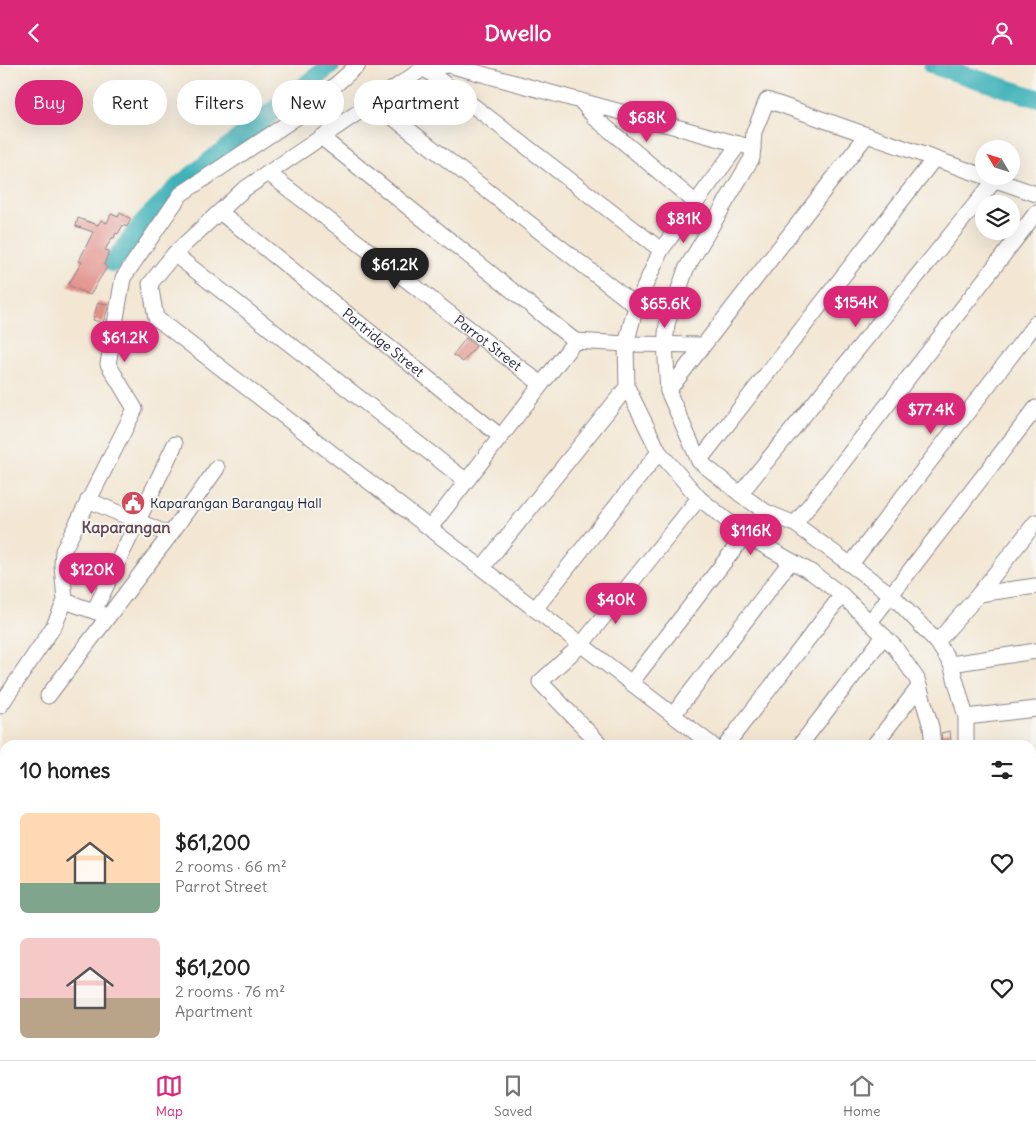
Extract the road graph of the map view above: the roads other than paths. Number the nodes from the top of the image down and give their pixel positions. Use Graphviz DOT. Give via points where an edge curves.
graph roads {
  1 [pos="358,65"];
  2 [pos="424,68"];
  3 [pos="406,80"];
  4 [pos="581,101"];
  5 [pos="354,115"];
  6 [pos="403,125"];
  7 [pos="867,135"];
  8 [pos="322,137"];
  9 [pos="746,146"];
  10 [pos="934,159"];
  11 [pos="268,173"];
  12 [pos="975,173"];
  13 [pos="982,185"];
  14 [pos="1011,185"];
  15 [pos="1036,194"];
  16 [pos="695,203"];
  17 [pos="220,211"];
  18 [pos="1036,213"];
  19 [pos="661,250"];
  20 [pos="174,254"];
  21 [pos="636,306"];
  22 [pos="1036,323"];
  23 [pos="575,341"];
  24 [pos="664,343"];
  25 [pos="626,344"];
  26 [pos="704,345"];
  27 [pos="541,384"];
  28 [pos="628,387"];
  29 [pos="668,391"];
  30 [pos="1036,408"];
  31 [pos="500,436"];
  32 [pos="175,444"];
  33 [pos="659,452"];
  34 [pos="699,461"];
  35 [pos="216,468"];
  36 [pos="465,480"];
  37 [pos="740,494"];
  38 [pos="699,497"];
  39 [pos="88,500"];
  40 [pos="139,521"];
  41 [pos="1036,522"];
  42 [pos="795,524"];
  43 [pos="430,528"];
  44 [pos="170,535"];
  45 [pos="745,535"];
  46 [pos="791,561"];
  47 [pos="850,564"];
  48 [pos="482,568"];
  49 [pos="1036,586"];
  50 [pos="980,594"];
  51 [pos="842,595"];
  52 [pos="892,595"];
  53 [pos="65,601"];
  54 [pos="535,609"];
  55 [pos="94,611"];
  56 [pos="108,617"];
  57 [pos="870,622"];
  58 [pos="884,636"];
  59 [pos="937,642"];
  60 [pos="581,645"];
  61 [pos="1036,651"];
  62 [pos="951,664"];
  63 [pos="631,683"];
  64 [pos="920,687"];
  65 [pos="48,696"];
  66 [pos="0,706"];
  67 [pos="1036,709"];
  68 [pos="673,715"];
  69 [pos="966,717"];
  70 [pos="596,740"];
  71 [pos="706,740"];
  72 [pos="730,740"];
  73 [pos="804,740"];
  74 [pos="878,740"];
  75 [pos="933,740"];
  76 [pos="966,740"];
  1 -- 39 [label="street" via="306,111 181,194 123,278 108,364 135,409"];
  2 -- 3 [label="street"];
  2 -- 4 [label="street" via="449,65"];
  2 -- 19 [label="street"];
  4 -- 9 [label="street"];
  4 -- 16 [label="street" via="595,119"];
  5 -- 8 [label="street"];
  6 -- 21 [label="street"];
  7 -- 9 [label="street" via="767,100"];
  7 -- 10 [label="street"];
  7 -- 26 [label="street"];
  8 -- 11 [label="street"];
  8 -- 23 [label="street"];
  9 -- 16 [label="street"];
  9 -- 24 [label="street" via="752,158 686,269 667,324"];
  10 -- 12 [label="street"];
  10 -- 34 [label="street"];
  11 -- 17 [label="street"];
  11 -- 27 [label="street, Parrot Street"];
  13 -- 37 [label="street"];
  14 -- 15 [label="street"];
  16 -- 19 [label="street"];
  17 -- 20 [label="street"];
  17 -- 31 [label="street, Partridge Street"];
  18 -- 42 [label="street"];
  19 -- 21 [label="street"];
  20 -- 36 [label="street"];
  20 -- 43 [label="street" via="150,284 156,318"];
  21 -- 25 [label="street"];
  22 -- 47 [label="street"];
  23 -- 25 [label="street"];
  23 -- 27 [label="street"];
  24 -- 25 [label="street"];
  24 -- 26 [label="street"];
  24 -- 29 [label="street"];
  25 -- 28 [label="street"];
  26 -- 29 [label="street"];
  27 -- 31 [label="street"];
  28 -- 33 [label="street"];
  28 -- 48 [label="street"];
  29 -- 34 [label="street"];
  30 -- 52 [label="street"];
  31 -- 36 [label="street"];
  32 -- 40 [label="street"];
  33 -- 38 [label="street"];
  33 -- 54 [label="street"];
  34 -- 37 [label="street"];
  35 -- 44 [label="street"];
  36 -- 43 [label="street"];
  37 -- 42 [label="street" via="766,512"];
  38 -- 45 [label="street"];
  38 -- 60 [label="street"];
  39 -- 40 [label="street"];
  39 -- 53 [label="street" via="63,551"];
  40 -- 44 [label="street"];
  40 -- 55 [label="street"];
  41 -- 50 [label="street"];
  42 -- 47 [label="street"];
  43 -- 48 [label="street"];
  44 -- 56 [label="street"];
  45 -- 46 [label="street"];
  45 -- 63 [label="street"];
  46 -- 51 [label="street"];
  46 -- 68 [label="street"];
  47 -- 52 [label="street"];
  48 -- 54 [label="street"];
  49 -- 50 [label="street"];
  50 -- 59 [label="street"];
  51 -- 57 [label="street"];
  51 -- 72 [label="street"];
  52 -- 57 [label="street"];
  52 -- 59 [label="street"];
  53 -- 55 [label="street"];
  53 -- 66 [label="street" via="54,626"];
  54 -- 60 [label="street"];
  55 -- 56 [label="street"];
  56 -- 65 [label="street"];
  57 -- 58 [label="street"];
  58 -- 64 [label="street"];
  58 -- 73 [label="street"];
  59 -- 62 [label="street"];
  60 -- 63 [label="street"];
  60 -- 70 [label="street" via="540,682"];
  61 -- 62 [label="street"];
  62 -- 69 [label="street"];
  63 -- 68 [label="street"];
  64 -- 74 [label="street"];
  64 -- 75 [label="street"];
  67 -- 69 [label="street"];
  68 -- 71 [label="street"];
  69 -- 76 [label="street"];
}
